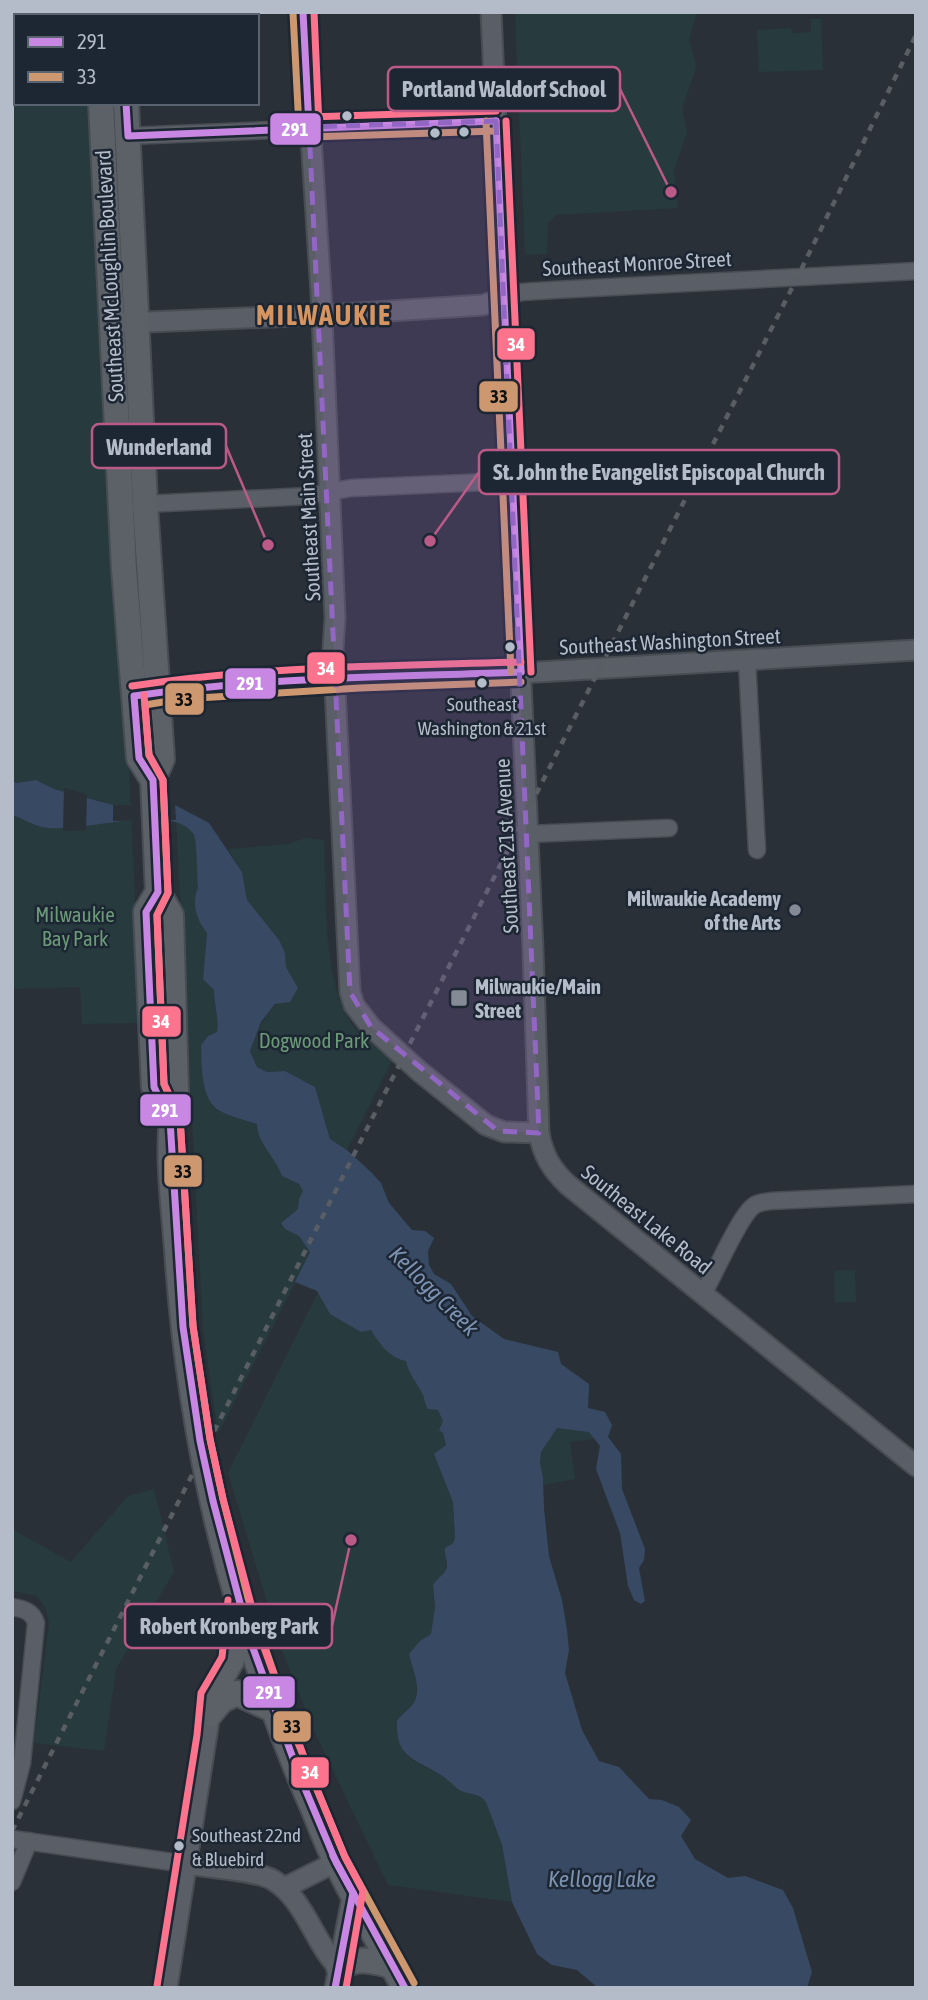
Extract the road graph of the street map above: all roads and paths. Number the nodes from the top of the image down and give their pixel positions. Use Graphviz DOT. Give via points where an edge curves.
graph roads {
  1 [pos="303,12"];
  2 [pos="491,12"];
  3 [pos="101,105"];
  4 [pos="126,105"];
  5 [pos="496,121"];
  6 [pos="309,127"];
  7 [pos="128,136"];
  8 [pos="916,271"];
  9 [pos="503,298"];
  10 [pos="322,314"];
  11 [pos="136,322"];
  12 [pos="111,323"];
  13 [pos="511,481"];
  14 [pos="329,492"];
  15 [pos="145,504"];
  16 [pos="916,650"];
  17 [pos="747,660"];
  18 [pos="521,672"];
  19 [pos="335,681"];
  20 [pos="146,694"];
  21 [pos="670,828"];
  22 [pos="528,834"];
  23 [pos="757,850"];
  24 [pos="158,892"];
  25 [pos="146,932"];
  26 [pos="173,987"];
  27 [pos="170,1120"];
  28 [pos="539,1133"];
  29 [pos="916,1194"];
  30 [pos="703,1294"];
  31 [pos="916,1466"];
  32 [pos="238,1601"];
  33 [pos="12,1607"];
  34 [pos="274,1710"];
  35 [pos="210,1714"];
  36 [pos="12,1801"];
  37 [pos="21,1840"];
  38 [pos="336,1862"];
  39 [pos="186,1864"];
  40 [pos="12,1882"];
  41 [pos="284,1888"];
  42 [pos="353,1893"];
  43 [pos="393,1966"];
  44 [pos="337,1978"];
  45 [pos="167,1988"];
  46 [pos="405,1988"];
  1 -- 6 [label="street, Southeast Main Street"];
  2 -- 5 [label="street, Southeast 21st Avenue"];
  3 -- 12 [label="main road, Southeast McLoughlin Boulevard"];
  4 -- 7 [label="main road, Southeast McLoughlin Boulevard"];
  5 -- 6 [label="street"];
  5 -- 9 [label="street, Southeast 21st Avenue"];
  6 -- 7 [label="street"];
  6 -- 10 [label="street, Southeast Main Street"];
  7 -- 11 [label="main road, Southeast McLoughlin Boulevard"];
  8 -- 9 [label="street, Southeast Monroe Street" via="522,292"];
  9 -- 10 [label="street, Southeast Monroe Street" via="483,305"];
  9 -- 13 [label="street, Southeast 21st Avenue"];
  10 -- 11 [label="street, Southeast Monroe Street"];
  10 -- 14 [label="street, Southeast Main Street"];
  11 -- 12 [label="street, Southeast Monroe Street"];
  11 -- 15 [label="main road, Southeast McLoughlin Boulevard"];
  12 -- 20 [label="main road, Southeast McLoughlin Boulevard" via="124,569"];
  13 -- 14 [label="street"];
  13 -- 18 [label="street, Southeast 21st Avenue"];
  14 -- 15 [label="street"];
  14 -- 19 [label="street, Southeast Main Street"];
  15 -- 20 [label="main road, Southeast McLoughlin Boulevard"];
  16 -- 17 [label="street, Southeast Washington Street"];
  17 -- 18 [label="street, Southeast Washington Street"];
  17 -- 23 [label="street"];
  18 -- 19 [label="street, Southeast Washington Street"];
  18 -- 22 [label="street, Southeast 21st Avenue"];
  19 -- 20 [label="street, Southeast Washington Street"];
  19 -- 28 [label="street, Southeast Main Street" via="349,981 354,1005 419,1071 486,1125 504,1132"];
  20 -- 24 [label="main road, Southeast McLoughlin Boulevard" via="162,759 153,780"];
  21 -- 22 [label="street"];
  22 -- 28 [label="street, Southeast 21st Avenue"];
  24 -- 25 [label="main road, Southeast McLoughlin Boulevard" via="146,912"];
  24 -- 26 [label="main road, Southeast McLoughlin Boulevard" via="171,915"];
  25 -- 26 [label="main road" via="161,942 162,974"];
  25 -- 27 [label="main road, Southeast McLoughlin Boulevard" via="154,1087"];
  26 -- 27 [label="main road, Southeast McLoughlin Boulevard" via="176,1091"];
  27 -- 32 [label="main road, Southeast McLoughlin Boulevard" via="189,1376"];
  28 -- 30 [label="street, Southeast Lake Road" via="545,1157 558,1175"];
  29 -- 30 [label="street" via="771,1200 754,1205 741,1219"];
  30 -- 31 [label="street, Southeast Lake Road"];
  32 -- 34 [label="main road, Southeast McLoughlin Boulevard"];
  32 -- 35 [label="main road" via="232,1660 211,1696"];
  33 -- 36 [label="street" via="25,1609 36,1623 22,1763"];
  34 -- 35 [label="main road" via="237,1693 222,1700"];
  34 -- 38 [label="main road, Southeast McLoughlin Boulevard"];
  35 -- 39 [label="street"];
  37 -- 39 [label="street"];
  37 -- 40 [label="street"];
  38 -- 41 [label="street"];
  38 -- 42 [label="main road, Southeast McLoughlin Boulevard"];
  39 -- 41 [label="street" via="259,1875"];
  39 -- 45 [label="street"];
  41 -- 44 [label="street" via="330,1958"];
  42 -- 43 [label="main road, Southeast McLoughlin Boulevard"];
  42 -- 44 [label="street"];
  43 -- 44 [label="main road" via="361,1959 348,1962"];
  43 -- 46 [label="main road, Southeast McLoughlin Boulevard"];
}
